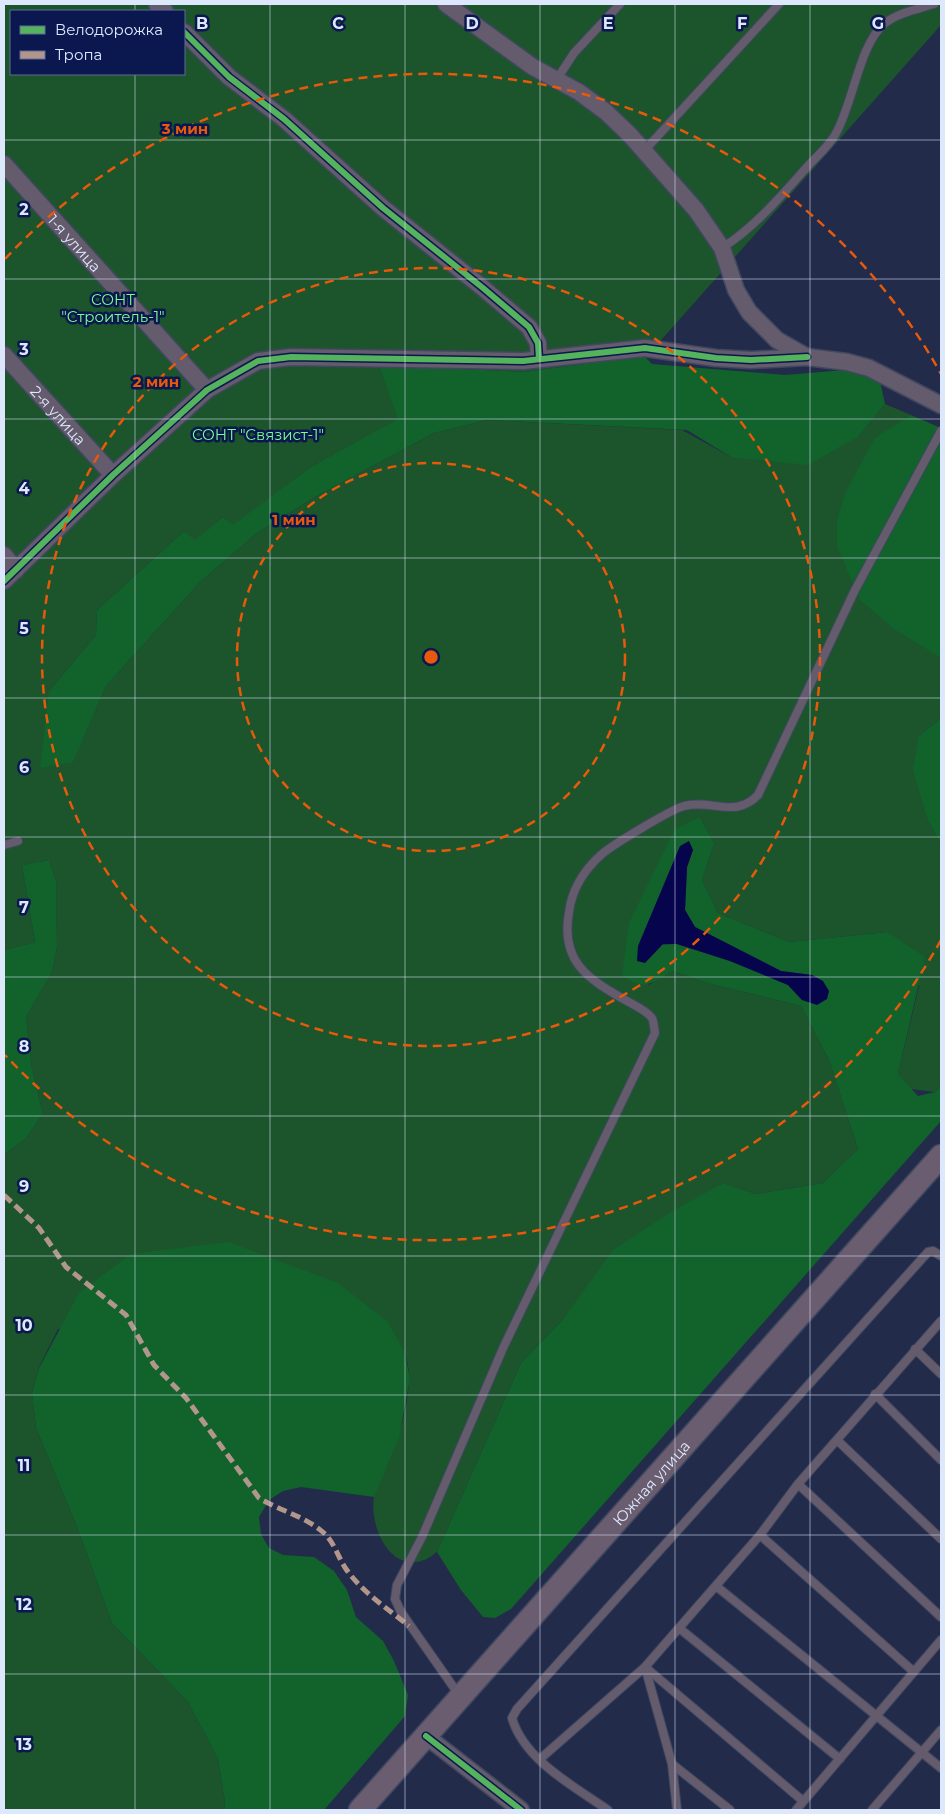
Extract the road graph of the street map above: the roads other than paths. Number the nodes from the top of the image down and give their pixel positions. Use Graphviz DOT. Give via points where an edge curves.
graph roads {
  1 [pos="620,4"];
  2 [pos="779,4"];
  3 [pos="934,4"];
  4 [pos="452,5"];
  5 [pos="185,33"];
  6 [pos="558,78"];
  7 [pos="644,151"];
  8 [pos="4,164"];
  9 [pos="722,248"];
  10 [pos="4,354"];
  11 [pos="807,357"];
  12 [pos="539,359"];
  13 [pos="207,390"];
  14 [pos="941,405"];
  15 [pos="941,431"];
  16 [pos="112,476"];
  17 [pos="4,555"];
  18 [pos="16,570"];
  19 [pos="4,581"];
  20 [pos="18,841"];
  21 [pos="4,845"];
  22 [pos="941,1156"];
  23 [pos="941,1256"];
  24 [pos="941,1321"];
  25 [pos="915,1349"];
  26 [pos="941,1374"];
  27 [pos="876,1394"];
  28 [pos="837,1440"];
  29 [pos="941,1460"];
  30 [pos="798,1484"];
  31 [pos="760,1535"];
  32 [pos="941,1539"];
  33 [pos="716,1586"];
  34 [pos="941,1617"];
  35 [pos="679,1628"];
  36 [pos="941,1640"];
  37 [pos="645,1667"];
  38 [pos="914,1672"];
  39 [pos="460,1697"];
  40 [pos="877,1716"];
  41 [pos="941,1730"];
  42 [pos="426,1736"];
  43 [pos="922,1752"];
  44 [pos="540,1759"];
  45 [pos="840,1759"];
  46 [pos="672,1764"];
  47 [pos="941,1768"];
  48 [pos="803,1801"];
  49 [pos="360,1810"];
  50 [pos="521,1810"];
  51 [pos="608,1810"];
  52 [pos="677,1810"];
  53 [pos="730,1810"];
  54 [pos="796,1810"];
  55 [pos="872,1810"];
  1 -- 6 [label="lane" via="574,53"];
  2 -- 7 [label="lane"];
  3 -- 9 [label="lane" via="884,24 867,50 843,121 834,137 766,213"];
  4 -- 6 [label="street" via="533,68"];
  5 -- 12 [label="street" via="229,77 284,119 382,208 528,327 538,343"];
  6 -- 7 [label="street" via="606,112"];
  7 -- 9 [label="street" via="696,210"];
  8 -- 13 [label="street, 1-я улица"];
  9 -- 11 [label="street" via="736,290 749,312 778,340"];
  10 -- 16 [label="street, 2-я улица"];
  11 -- 12 [label="street" via="752,360 645,348"];
  11 -- 14 [label="street" via="869,368"];
  12 -- 13 [label="street" via="290,357 258,361"];
  13 -- 16 [label="street"];
  15 -- 39 [label="lane" via="855,590 758,795 749,804 737,808 695,804 681,807 609,847 578,883 566,928 570,949 582,972 652,1018 655,1033 504,1346 422,1537 397,1584 396,1599 405,1619"];
  16 -- 18 [label="street"];
  17 -- 18 [label="street"];
  18 -- 19 [label="street"];
  20 -- 21 [label="lane"];
  22 -- 39 [label="main road, Южная улица"];
  23 -- 44 [label="lane" via="934,1251 928,1252 517,1709 512,1718 515,1727"];
  24 -- 25 [label="lane"];
  25 -- 26 [label="lane"];
  25 -- 27 [label="lane"];
  27 -- 28 [label="lane"];
  27 -- 29 [label="lane"];
  28 -- 30 [label="lane"];
  28 -- 32 [label="lane"];
  30 -- 31 [label="lane"];
  30 -- 34 [label="lane"];
  31 -- 33 [label="lane"];
  31 -- 38 [label="lane"];
  33 -- 35 [label="lane"];
  33 -- 40 [label="lane"];
  35 -- 37 [label="lane"];
  35 -- 45 [label="lane"];
  36 -- 38 [label="lane"];
  37 -- 44 [label="lane"];
  37 -- 46 [label="lane"];
  37 -- 48 [label="lane"];
  38 -- 40 [label="lane"];
  39 -- 42 [label="main road, Южная улица"];
  40 -- 43 [label="lane"];
  40 -- 45 [label="lane"];
  41 -- 43 [label="lane"];
  42 -- 49 [label="main road, Южная улица"];
  42 -- 50 [label="street"];
  43 -- 47 [label="lane"];
  43 -- 55 [label="lane"];
  44 -- 51 [label="lane"];
  45 -- 48 [label="lane"];
  46 -- 52 [label="lane"];
  46 -- 53 [label="lane"];
  48 -- 54 [label="lane"];
}
